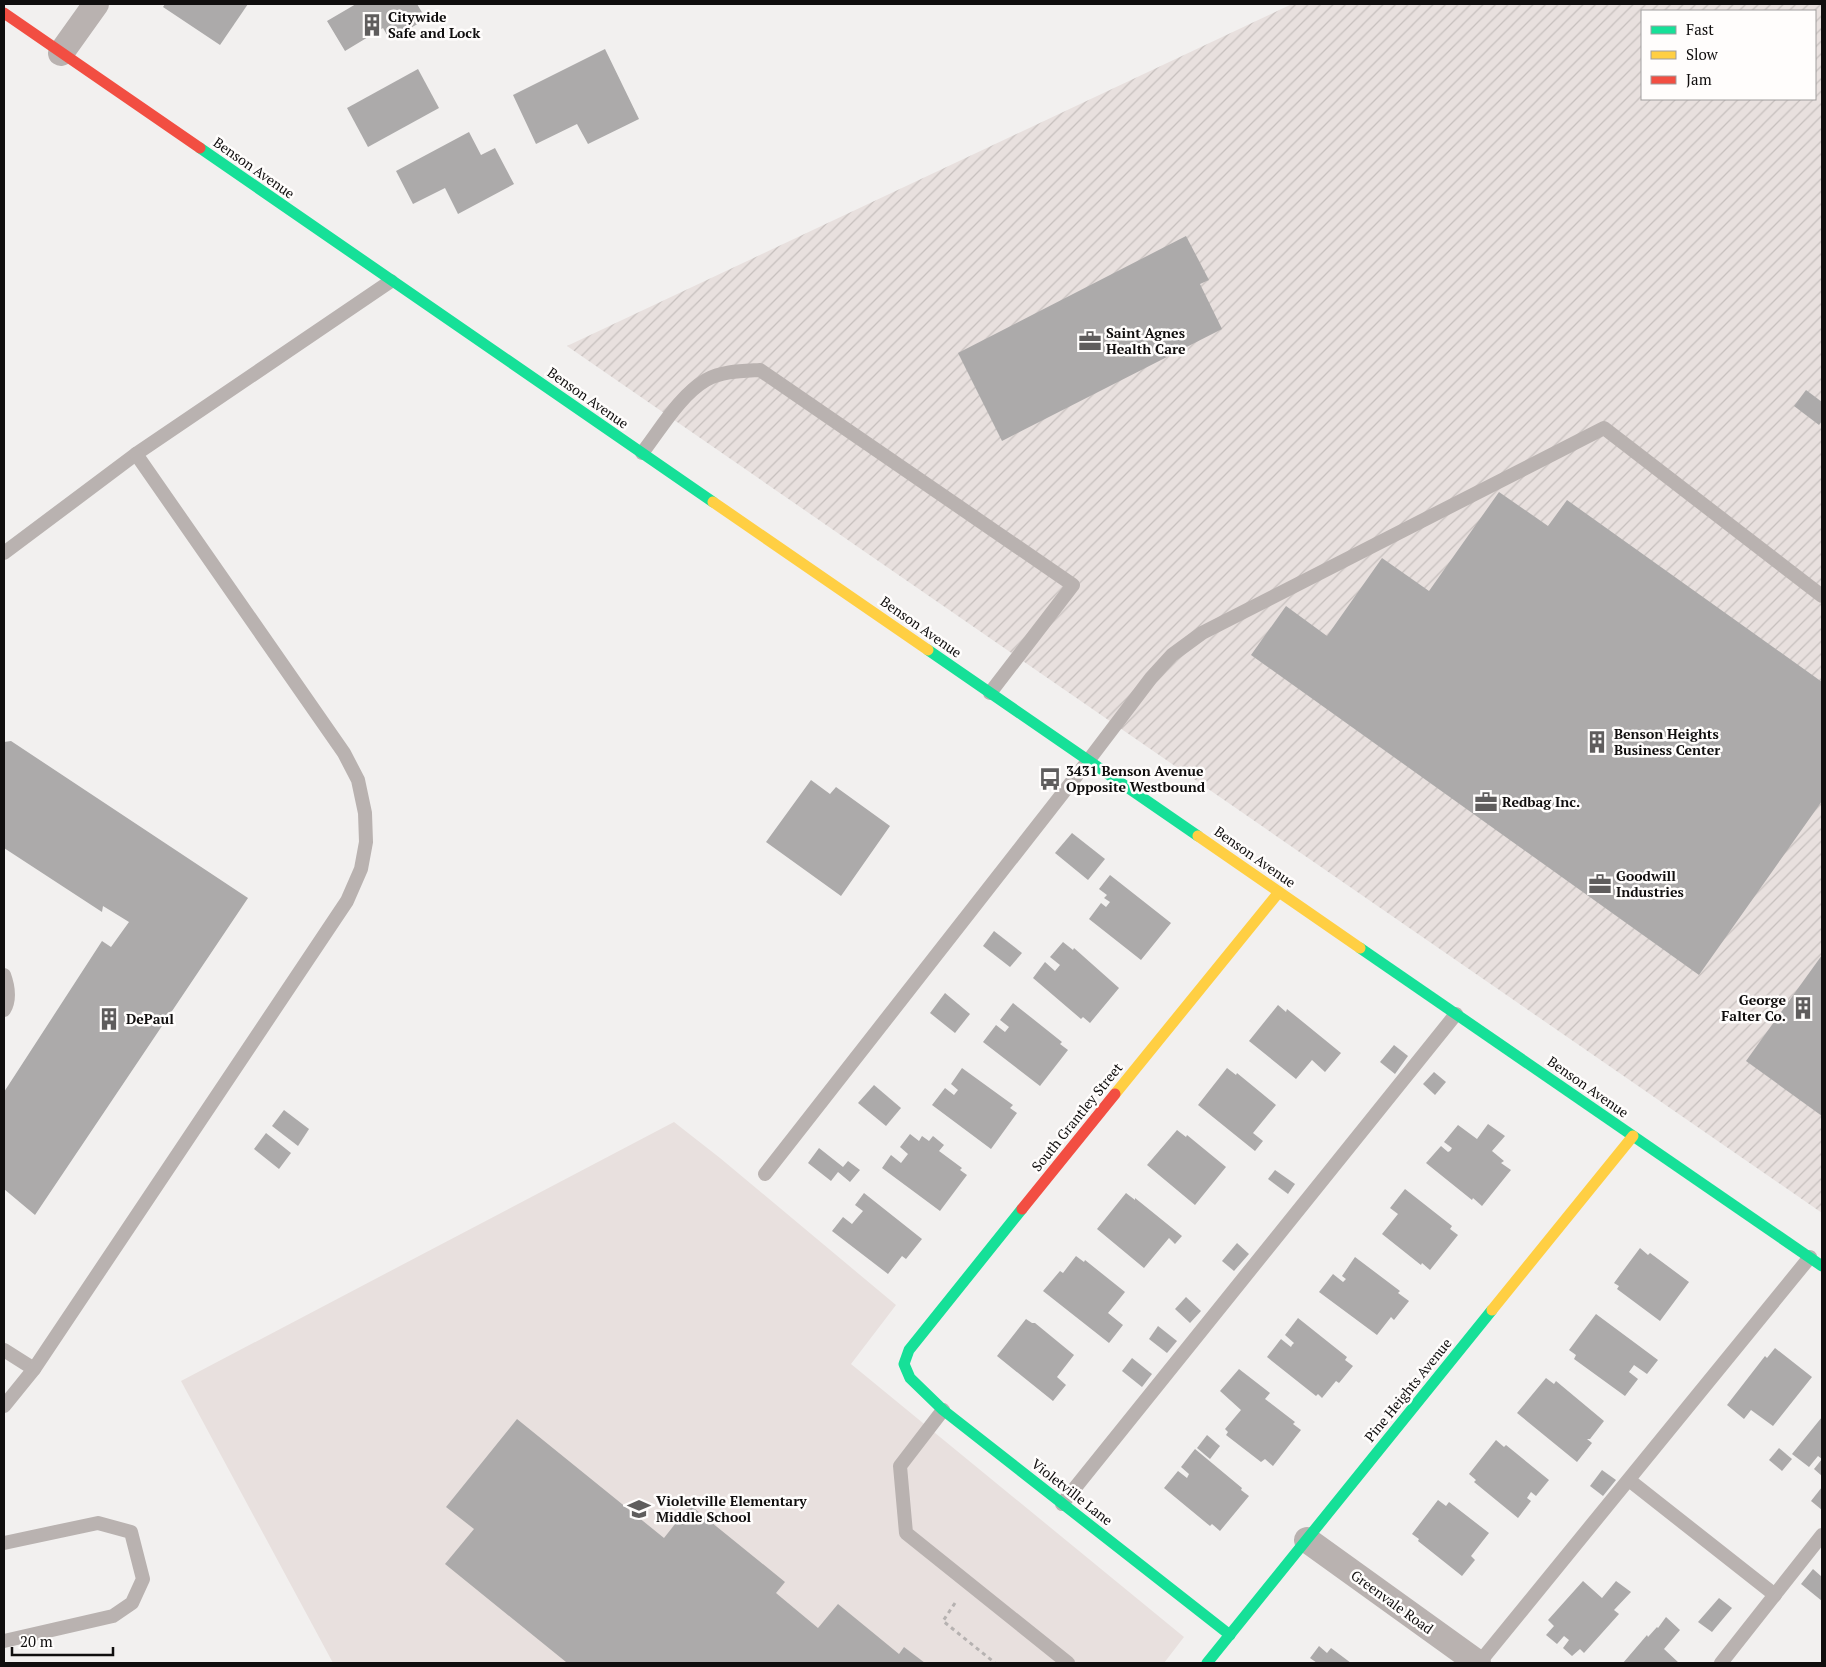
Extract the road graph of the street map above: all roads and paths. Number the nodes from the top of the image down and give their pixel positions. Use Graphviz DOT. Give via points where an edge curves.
graph roads {
  1 [pos="96,4"];
  2 [pos="4,13"];
  3 [pos="61,53"];
  4 [pos="391,281"];
  5 [pos="642,453"];
  6 [pos="136,454"];
  7 [pos="4,552"];
  8 [pos="1822,596"];
  9 [pos="990,693"];
  10 [pos="1088,761"];
  11 [pos="1279,892"];
  12 [pos="4,976"];
  13 [pos="4,1010"];
  14 [pos="1456,1014"];
  15 [pos="1633,1136"];
  16 [pos="764,1174"];
  17 [pos="1810,1257"];
  18 [pos="1822,1266"];
  19 [pos="4,1350"];
  20 [pos="904,1364"];
  21 [pos="34,1369"];
  22 [pos="4,1406"];
  23 [pos="944,1410"];
  24 [pos="1629,1480"];
  25 [pos="1062,1504"];
  26 [pos="1822,1535"];
  27 [pos="1306,1540"];
  28 [pos="4,1543"];
  29 [pos="969,1583"];
  30 [pos="1775,1595"];
  31 [pos="1230,1634"];
  32 [pos="4,1642"];
  33 [pos="995,1663"];
  34 [pos="1068,1663"];
  35 [pos="1207,1663"];
  36 [pos="1478,1663"];
  37 [pos="1721,1663"];
  1 -- 3 [label="street"];
  2 -- 3 [label="street, Benson Avenue"];
  3 -- 4 [label="street, Benson Avenue"];
  4 -- 5 [label="street, Benson Avenue"];
  4 -- 6 [label="lane"];
  5 -- 9 [label="street, Benson Avenue"];
  5 -- 9 [label="lane" via="688,393 707,379 733,372 760,370 1073,585"];
  6 -- 7 [label="lane"];
  6 -- 21 [label="lane" via="344,753 358,780 365,813 366,842 361,869 347,901"];
  8 -- 10 [label="lane" via="1604,428 1202,633 1172,655 1151,678"];
  9 -- 10 [label="street, Benson Avenue"];
  10 -- 11 [label="street, Benson Avenue"];
  10 -- 16 [label="lane"];
  11 -- 14 [label="street, Benson Avenue"];
  11 -- 20 [label="street, South Grantley Street" via="919,1336"];
  12 -- 13 [label="lane" via="8,1004"];
  14 -- 15 [label="street, Benson Avenue"];
  14 -- 25 [label="lane"];
  15 -- 17 [label="street, Benson Avenue"];
  15 -- 27 [label="street, Pine Heights Avenue"];
  17 -- 18 [label="street, Benson Avenue"];
  17 -- 24 [label="lane"];
  19 -- 21 [label="lane"];
  20 -- 23 [label="street, Violetville Lane" via="910,1378"];
  21 -- 22 [label="lane"];
  23 -- 25 [label="street, Violetville Lane"];
  23 -- 29 [label="lane" via="900,1466 906,1533"];
  24 -- 30 [label="lane"];
  24 -- 36 [label="lane"];
  25 -- 31 [label="street, Violetville Lane"];
  26 -- 30 [label="lane"];
  27 -- 31 [label="street, Pine Heights Avenue"];
  27 -- 36 [label="street, Greenvale Road"];
  28 -- 32 [label="lane" via="98,1523 131,1532 143,1579 132,1603 112,1616"];
  29 -- 33 [label="path" via="943,1621"];
  29 -- 34 [label="lane"];
  30 -- 37 [label="lane"];
  31 -- 35 [label="street, Pine Heights Avenue"];
}
